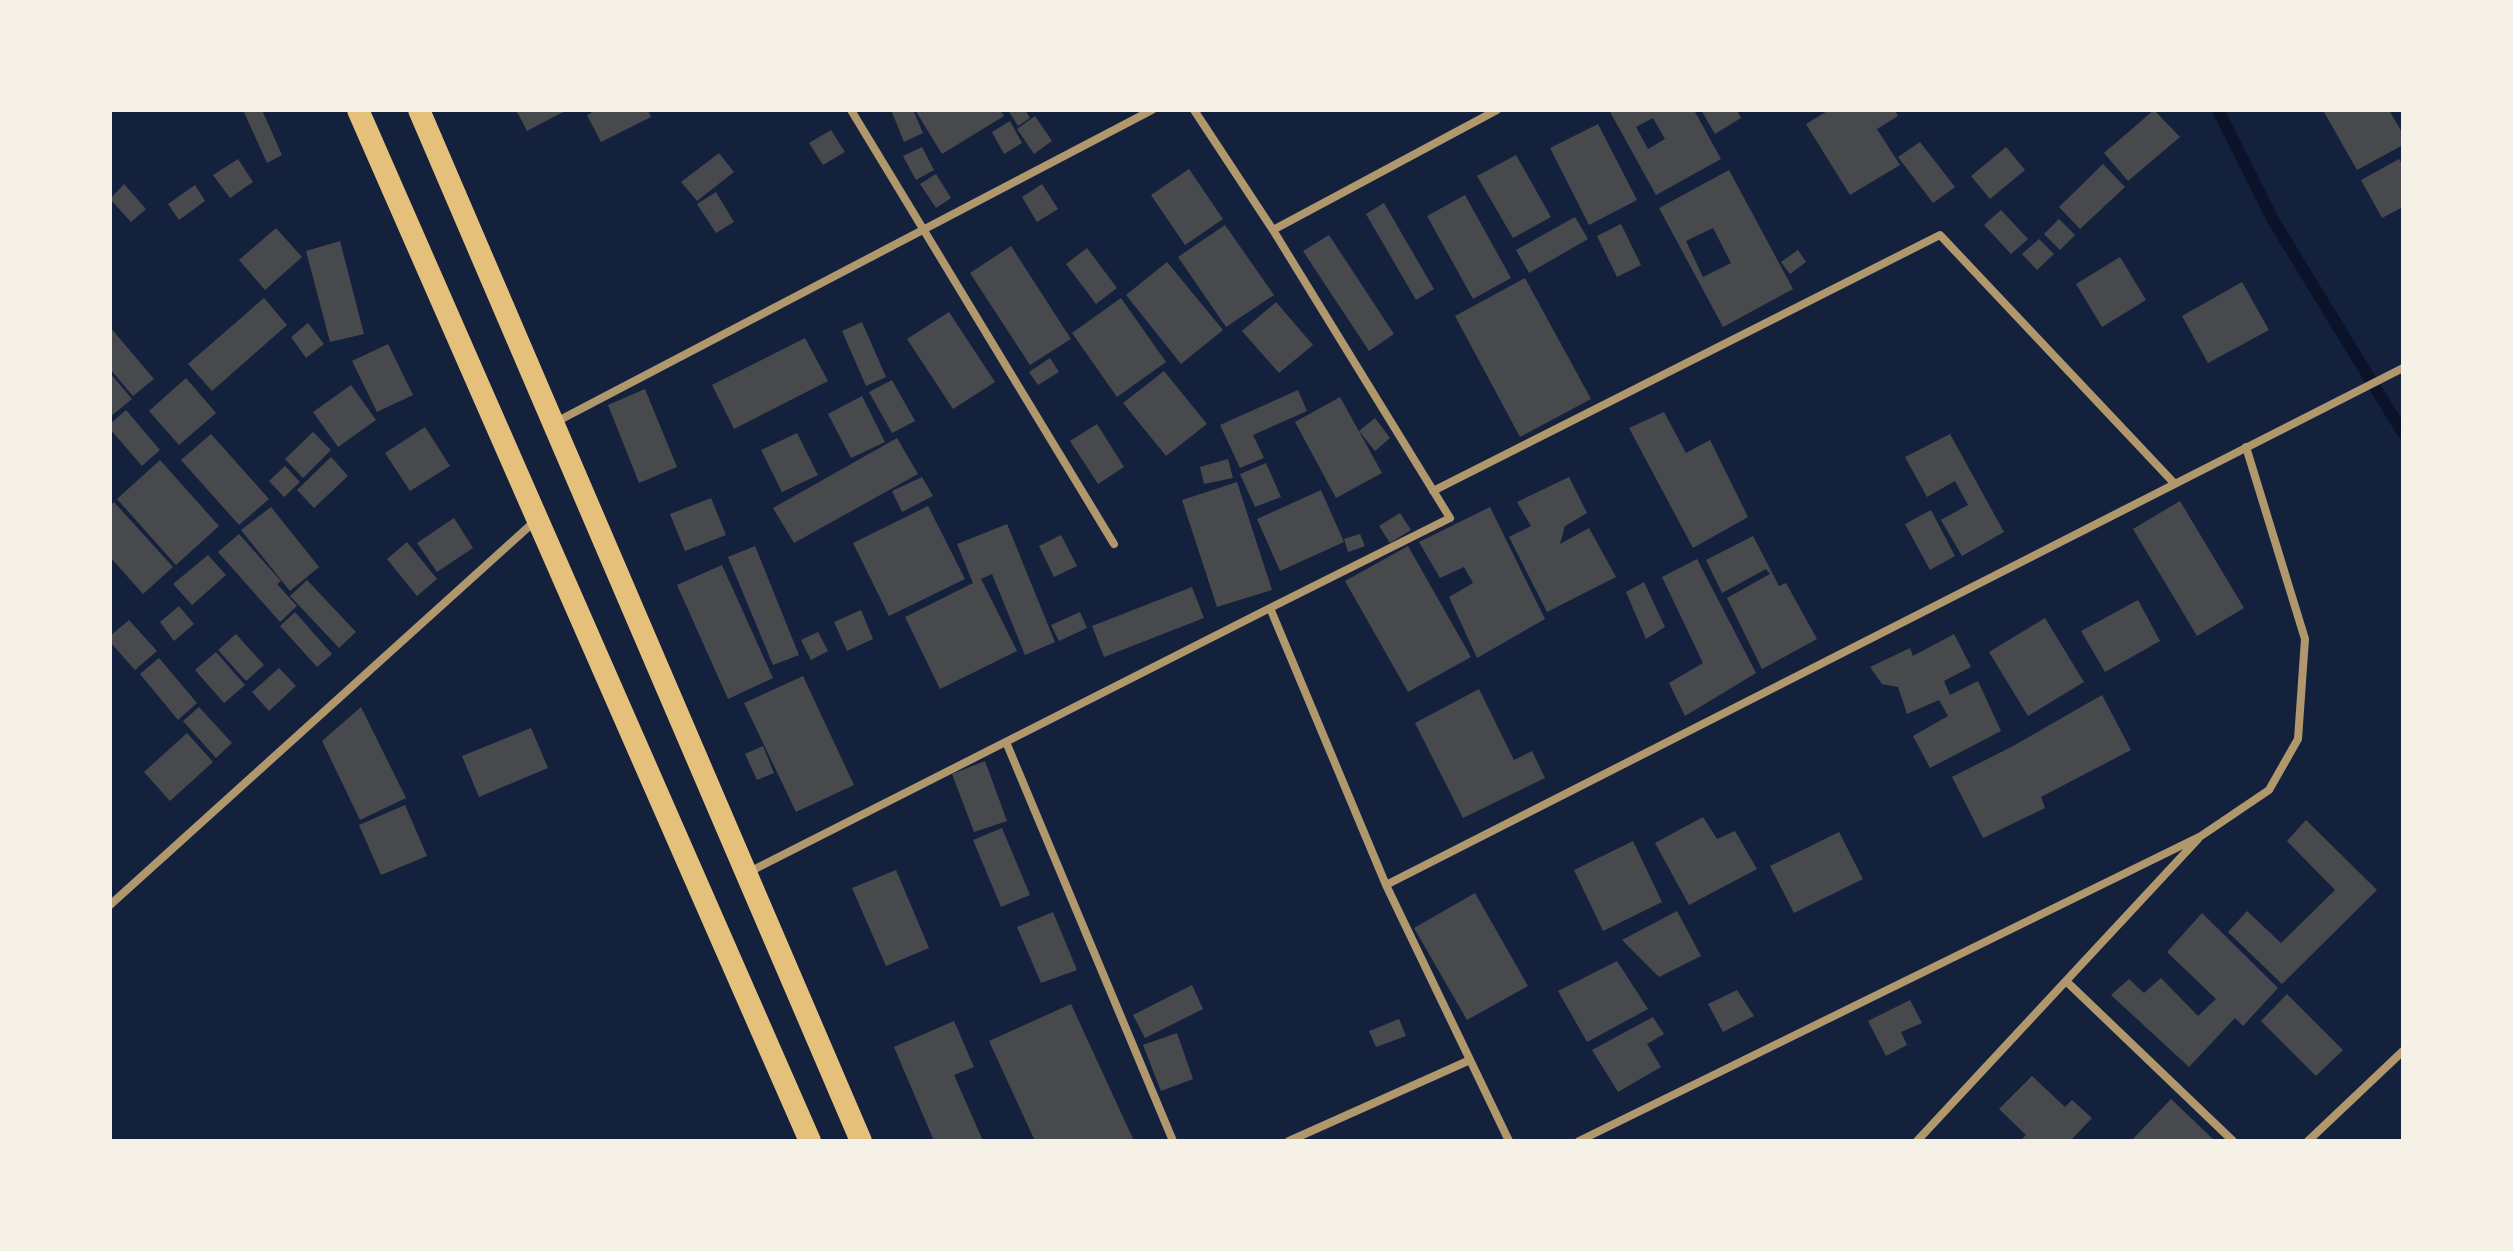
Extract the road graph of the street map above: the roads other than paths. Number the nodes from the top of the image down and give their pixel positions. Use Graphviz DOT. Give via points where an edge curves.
graph roads {
  1 [pos="358,110"];
  2 [pos="419,110"];
  3 [pos="851,110"];
  4 [pos="1152,110"];
  5 [pos="1194,110"];
  6 [pos="1497,110"];
  7 [pos="923,230"];
  8 [pos="1273,230"];
  9 [pos="2403,368"];
  10 [pos="553,424"];
  11 [pos="2246,447"];
  12 [pos="2174,483"];
  13 [pos="1433,491"];
  14 [pos="539,518"];
  15 [pos="1114,544"];
  16 [pos="1270,608"];
  17 [pos="1006,742"];
  18 [pos="2201,836"];
  19 [pos="746,873"];
  20 [pos="1386,885"];
  21 [pos="110,905"];
  22 [pos="2066,981"];
  23 [pos="2403,1051"];
  24 [pos="1470,1060"];
  25 [pos="810,1141"];
  26 [pos="861,1141"];
  27 [pos="1173,1141"];
  28 [pos="1289,1141"];
  29 [pos="1509,1141"];
  30 [pos="1579,1141"];
  31 [pos="1917,1141"];
  32 [pos="2233,1141"];
  33 [pos="2308,1141"];
  1 -- 14 [label="highway"];
  2 -- 10 [label="highway"];
  3 -- 7 [label="street"];
  4 -- 7 [label="street"];
  5 -- 8 [label="street"];
  6 -- 8 [label="street"];
  7 -- 10 [label="street"];
  7 -- 15 [label="street"];
  8 -- 13 [label="street"];
  9 -- 11 [label="street"];
  10 -- 19 [label="highway"];
  11 -- 12 [label="street"];
  11 -- 18 [label="street" via="2305,639 2298,739 2269,790"];
  12 -- 13 [label="street" via="1940,235"];
  12 -- 20 [label="street"];
  13 -- 16 [label="street" via="1450,518"];
  14 -- 21 [label="street"];
  14 -- 25 [label="highway"];
  16 -- 17 [label="street"];
  16 -- 20 [label="street"];
  17 -- 19 [label="street"];
  17 -- 27 [label="street"];
  18 -- 22 [label="street"];
  18 -- 30 [label="street"];
  19 -- 26 [label="highway"];
  20 -- 24 [label="street"];
  22 -- 31 [label="street"];
  22 -- 32 [label="street"];
  23 -- 33 [label="street"];
  24 -- 28 [label="street"];
  24 -- 29 [label="street"];
}
